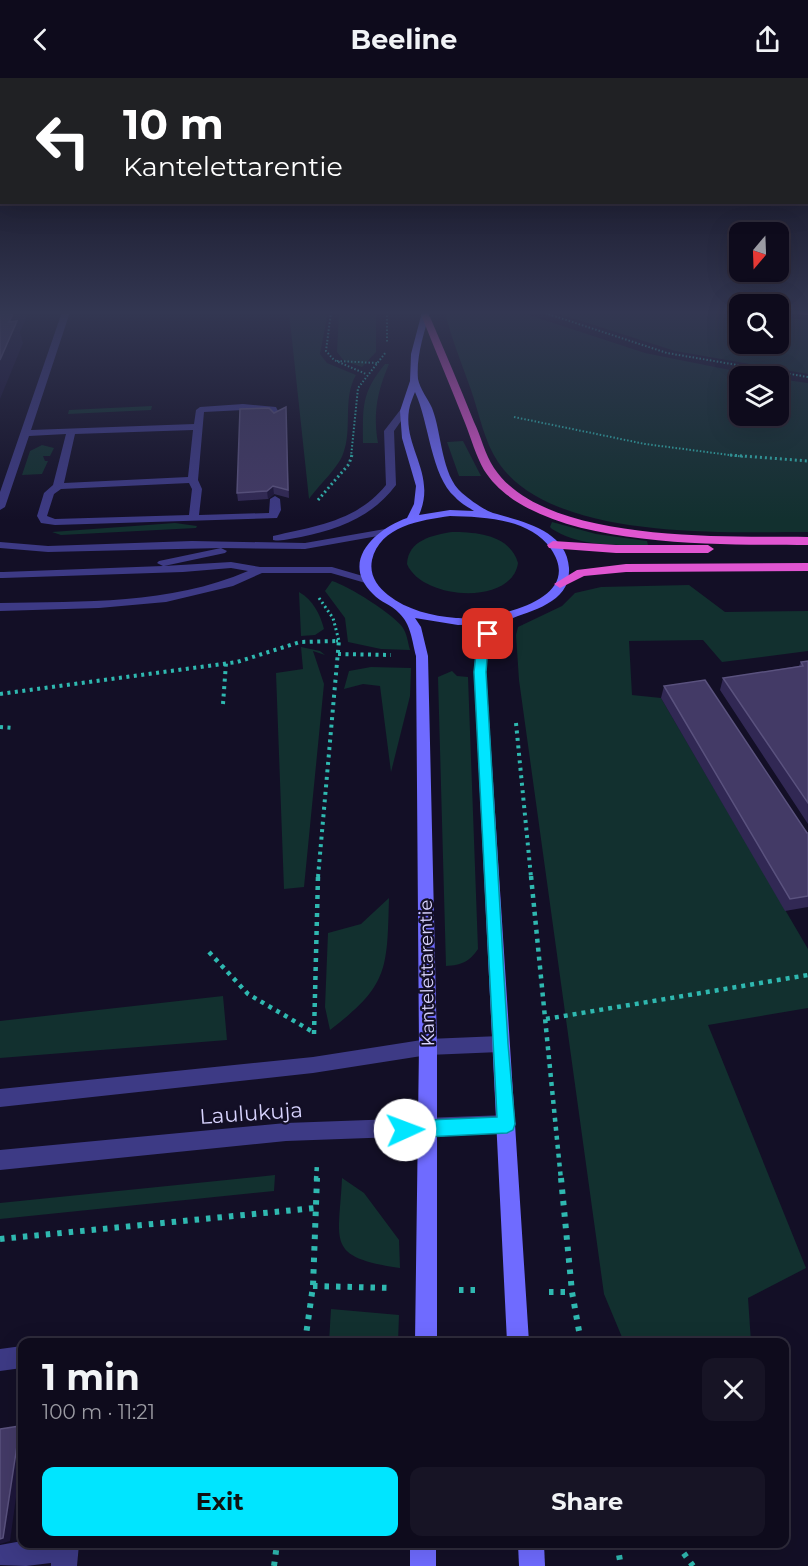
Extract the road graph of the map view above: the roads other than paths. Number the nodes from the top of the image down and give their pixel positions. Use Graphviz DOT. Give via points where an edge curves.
graph roads {
  1 [pos="43,381"];
  2 [pos="414,381"];
  3 [pos="453,381"];
  4 [pos="404,411"];
  5 [pos="275,415"];
  6 [pos="198,427"];
  7 [pos="26,433"];
  8 [pos="71,433"];
  9 [pos="192,480"];
  10 [pos="58,486"];
  11 [pos="275,499"];
  12 [pos="0,507"];
  13 [pos="489,515"];
  14 [pos="194,516"];
  15 [pos="412,520"];
  16 [pos="385,532"];
  17 [pos="808,542"];
  18 [pos="0,545"];
  19 [pos="553,545"];
  20 [pos="247,546"];
  21 [pos="808,567"];
  22 [pos="130,570"];
  23 [pos="260,570"];
  24 [pos="3,575"];
  25 [pos="369,581"];
  26 [pos="560,584"];
  27 [pos="0,607"];
  28 [pos="403,609"];
  29 [pos="501,619"];
  30 [pos="500,1044"];
  31 [pos="428,1047"];
  32 [pos="0,1098"];
  33 [pos="507,1124"];
  34 [pos="427,1129"];
  35 [pos="0,1160"];
  36 [pos="426,1338"];
  37 [pos="518,1338"];
  38 [pos="18,1358"];
  39 [pos="0,1360"];
  40 [pos="423,1548"];
  41 [pos="531,1548"];
  42 [pos="65,1553"];
  43 [pos="8,1555"];
  44 [pos="423,1566"];
  45 [pos="532,1566"];
  1 -- 7 [label="street"];
  2 -- 4 [label="main road"];
  2 -- 13 [label="main road" via="428,410 450,485 458,495"];
  3 -- 17 [label="highway" via="489,470 523,502 571,521 619,531"];
  4 -- 15 [label="main road" via="407,438 421,486"];
  4 -- 20 [label="street" via="389,431 391,485 378,502 336,524"];
  5 -- 6 [label="street" via="273,409 260,406 200,410"];
  6 -- 8 [label="street"];
  6 -- 9 [label="street"];
  7 -- 8 [label="street"];
  7 -- 12 [label="street"];
  8 -- 10 [label="street"];
  9 -- 10 [label="street"];
  9 -- 14 [label="street" via="197,489"];
  10 -- 14 [label="street" via="49,493 44,505 45,521"];
  11 -- 14 [label="street" via="273,516"];
  13 -- 15 [label="main road" via="450,513"];
  13 -- 19 [label="main road" via="526,526"];
  15 -- 16 [label="main road"];
  16 -- 20 [label="street" via="305,546"];
  16 -- 25 [label="main road" via="367,555"];
  17 -- 19 [label="highway" via="722,550"];
  18 -- 20 [label="street" via="48,549"];
  19 -- 26 [label="main road" via="563,564"];
  20 -- 22 [label="street"];
  21 -- 26 [label="highway" via="626,568 581,573"];
  22 -- 23 [label="street" via="231,565"];
  22 -- 24 [label="street"];
  23 -- 25 [label="street" via="332,570"];
  23 -- 27 [label="street" via="198,594 153,601"];
  25 -- 28 [label="main road" via="376,591"];
  26 -- 29 [label="main road" via="539,605"];
  28 -- 29 [label="main road" via="450,621"];
  28 -- 31 [label="main road, Kantelettarentie" via="415,627 422,656"];
  29 -- 30 [label="main road" via="488,634 480,657"];
  30 -- 31 [label="street, Laulukuja"];
  30 -- 33 [label="main road"];
  31 -- 32 [label="street, Laulukuja" via="313,1065"];
  31 -- 34 [label="main road, Kantelettarentie"];
  33 -- 34 [label="street, Laulukuja"];
  33 -- 37 [label="main road"];
  34 -- 35 [label="street, Laulukuja" via="286,1132"];
  34 -- 36 [label="main road, Kantelettarentie"];
  38 -- 39 [label="street"];
  40 -- 44 [label="main road"];
  41 -- 45 [label="main road"];
  42 -- 43 [label="street"];
}
